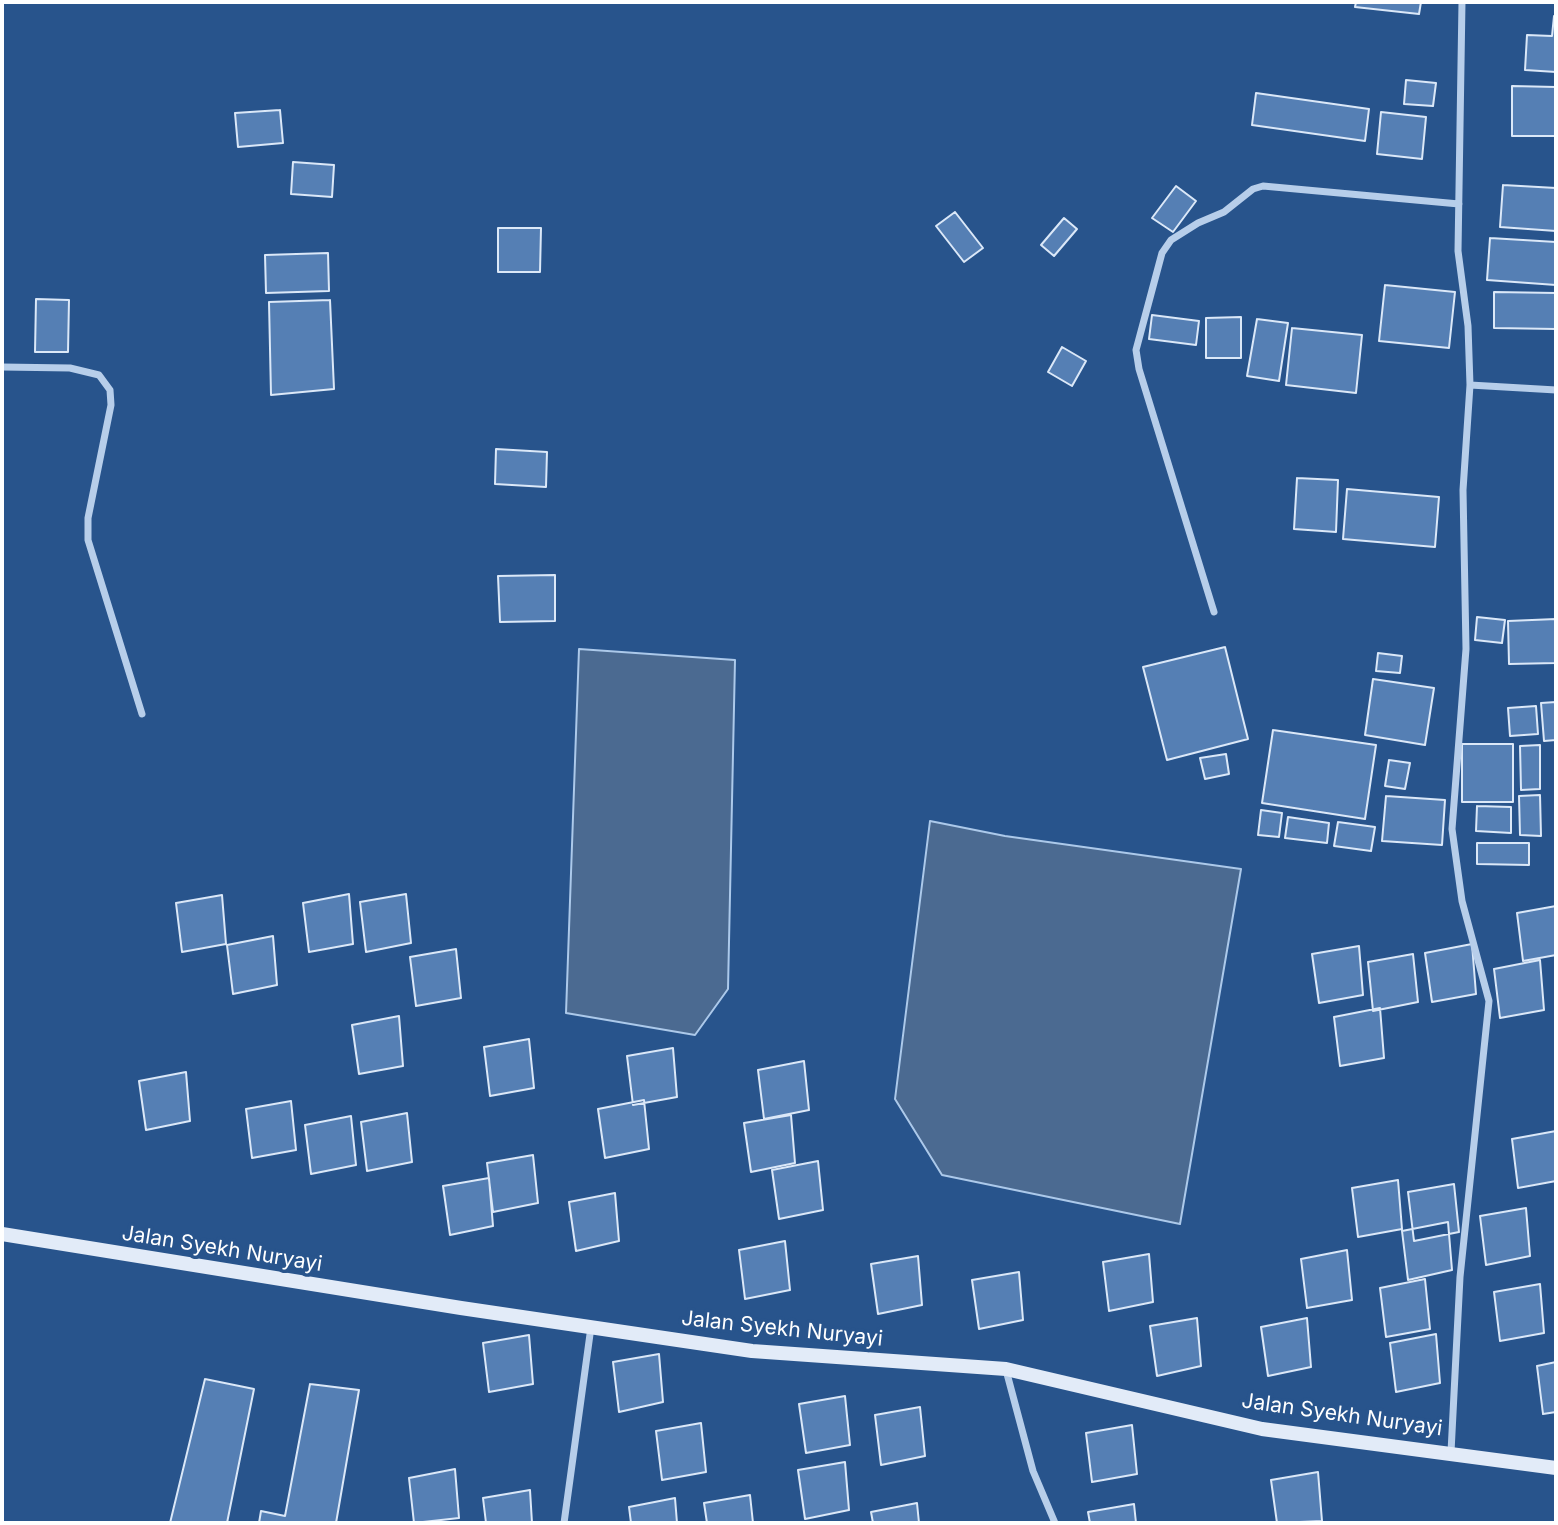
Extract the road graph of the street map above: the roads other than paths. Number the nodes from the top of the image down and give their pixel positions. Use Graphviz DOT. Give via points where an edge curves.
graph roads {
  1 [pos="1462,2"];
  2 [pos="1460,204"];
  3 [pos="2,367"];
  4 [pos="1470,385"];
  5 [pos="1556,390"];
  6 [pos="1214,612"];
  7 [pos="142,714"];
  8 [pos="2,1234"];
  9 [pos="591,1327"];
  10 [pos="1006,1369"];
  11 [pos="1451,1452"];
  12 [pos="1556,1468"];
  13 [pos="564,1523"];
  14 [pos="1055,1523"];
  1 -- 2 [label="street"];
  2 -- 4 [label="street" via="1458,251"];
  2 -- 6 [label="street" via="1263,186 1171,240 1162,253 1136,350"];
  3 -- 7 [label="street" via="70,368 99,375 110,390 88,540"];
  4 -- 5 [label="street"];
  4 -- 11 [label="street" via="1463,489 1466,649 1452,829 1462,901 1489,1001 1460,1277"];
  8 -- 9 [label="main road, Jalan Syekh Nuryayi"];
  9 -- 10 [label="main road, Jalan Syekh Nuryayi" via="752,1351"];
  9 -- 13 [label="street"];
  10 -- 11 [label="main road, Jalan Syekh Nuryayi" via="1262,1429"];
  10 -- 14 [label="street" via="1033,1471"];
  11 -- 12 [label="main road, Jalan Syekh Nuryayi"];
}
